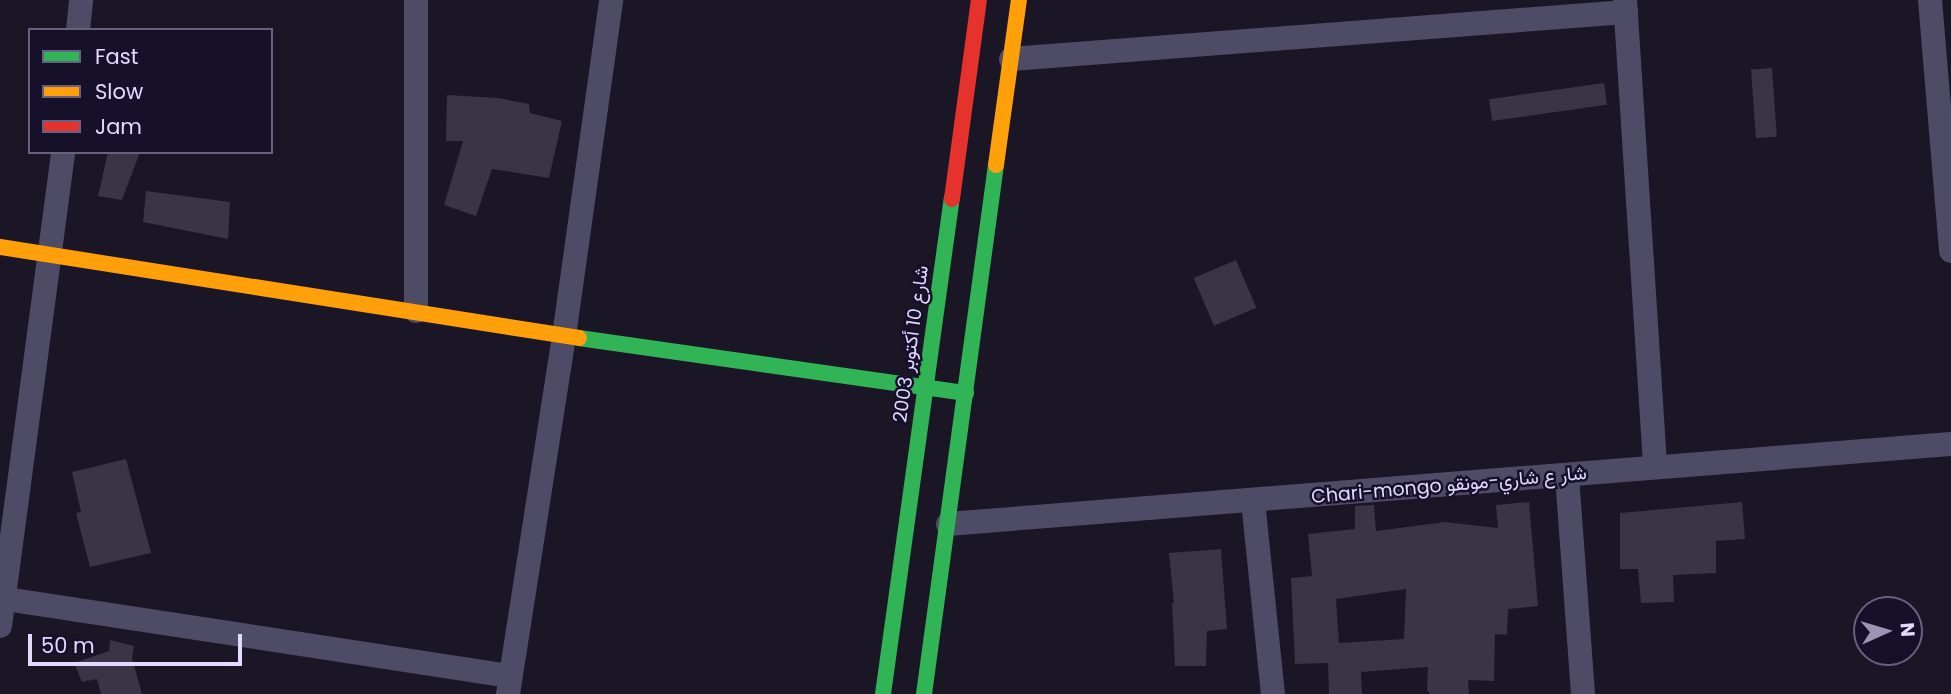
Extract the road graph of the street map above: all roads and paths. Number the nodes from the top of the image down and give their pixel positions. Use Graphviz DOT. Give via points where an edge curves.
graph roads {
  1 [pos="81,0"];
  2 [pos="416,0"];
  3 [pos="611,0"];
  4 [pos="979,0"];
  5 [pos="1019,0"];
  6 [pos="1930,0"];
  7 [pos="1626,6"];
  8 [pos="78,28"];
  9 [pos="1011,59"];
  10 [pos="64,154"];
  11 [pos="0,247"];
  12 [pos="1951,251"];
  13 [pos="52,255"];
  14 [pos="416,312"];
  15 [pos="564,336"];
  16 [pos="926,386"];
  17 [pos="966,393"];
  18 [pos="1951,444"];
  19 [pos="1655,467"];
  20 [pos="1567,476"];
  21 [pos="1253,501"];
  22 [pos="948,524"];
  23 [pos="2,599"];
  24 [pos="0,626"];
  25 [pos="509,685"];
  26 [pos="884,694"];
  27 [pos="925,694"];
  28 [pos="1272,694"];
  29 [pos="1583,694"];
  1 -- 8 [label="street"];
  2 -- 14 [label="street"];
  3 -- 15 [label="street"];
  4 -- 16 [label="main road, شارع 10 أكتوبر 2003"];
  5 -- 9 [label="main road"];
  6 -- 12 [label="street"];
  7 -- 9 [label="street"];
  7 -- 19 [label="street"];
  9 -- 17 [label="main road"];
  10 -- 13 [label="street"];
  11 -- 13 [label="main road"];
  13 -- 14 [label="main road"];
  13 -- 23 [label="street"];
  14 -- 15 [label="main road"];
  15 -- 16 [label="main road"];
  15 -- 25 [label="street"];
  16 -- 17 [label="main road"];
  16 -- 26 [label="main road, شارع 10 أكتوبر 2003"];
  17 -- 22 [label="main road"];
  18 -- 19 [label="street, Chari-mongo شار ع شاري-مونقو"];
  19 -- 20 [label="street, Chari-mongo شار ع شاري-مونقو"];
  20 -- 21 [label="street, Chari-mongo شار ع شاري-مونقو"];
  20 -- 29 [label="street"];
  21 -- 22 [label="street, Chari-mongo شار ع شاري-مونقو"];
  21 -- 28 [label="street"];
  22 -- 27 [label="main road"];
  23 -- 24 [label="street"];
  23 -- 25 [label="street"];
}
